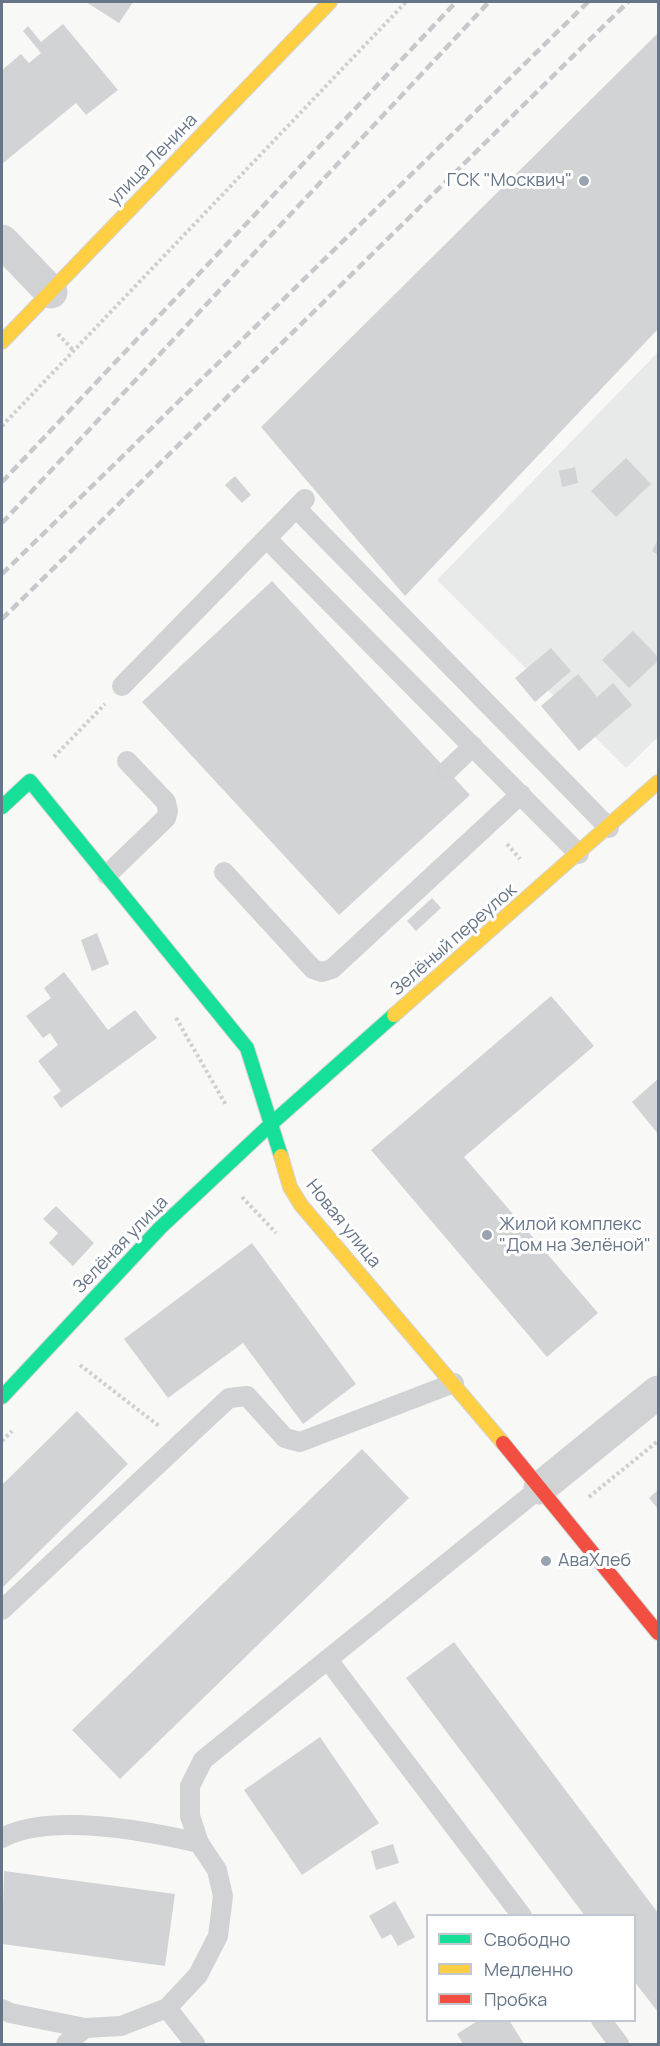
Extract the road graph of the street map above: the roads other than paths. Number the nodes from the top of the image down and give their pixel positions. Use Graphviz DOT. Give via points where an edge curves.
graph roads {
  1 [pos="330,2"];
  2 [pos="2,241"];
  3 [pos="51,292"];
  4 [pos="2,342"];
  5 [pos="267,538"];
  6 [pos="122,686"];
  7 [pos="473,747"];
  8 [pos="127,761"];
  9 [pos="447,771"];
  10 [pos="658,782"];
  11 [pos="520,794"];
  12 [pos="2,807"];
  13 [pos="609,828"];
  14 [pos="579,854"];
  15 [pos="224,872"];
  16 [pos="107,875"];
  17 [pos="272,1124"];
  18 [pos="454,1383"];
  19 [pos="658,1392"];
  20 [pos="2,1397"];
  21 [pos="540,1488"];
  22 [pos="2,1610"];
  23 [pos="658,1633"];
  24 [pos="328,1660"];
  25 [pos="2,1838"];
  26 [pos="199,1843"];
  27 [pos="520,1914"];
  28 [pos="2,2008"];
  29 [pos="167,2008"];
  30 [pos="602,2022"];
  31 [pos="85,2028"];
  32 [pos="66,2044"];
  33 [pos="195,2044"];
  34 [pos="619,2044"];
  1 -- 3 [label="street, улица Ленина"];
  2 -- 3 [label="street"];
  3 -- 4 [label="street, улица Ленина"];
  5 -- 6 [label="lane"];
  5 -- 7 [label="lane"];
  5 -- 13 [label="lane" via="301,504"];
  7 -- 9 [label="lane"];
  7 -- 11 [label="lane"];
  8 -- 16 [label="lane" via="166,802 168,811 166,818"];
  10 -- 13 [label="street, Зелёный переулок"];
  11 -- 14 [label="lane"];
  11 -- 15 [label="lane" via="332,969 322,972 313,969"];
  12 -- 16 [label="street, Новая улица" via="30,781"];
  13 -- 14 [label="street, Зелёный переулок"];
  14 -- 17 [label="street, Зелёный переулок"];
  16 -- 17 [label="street, Новая улица" via="247,1048"];
  17 -- 18 [label="street, Новая улица" via="290,1187 301,1205"];
  17 -- 20 [label="street, Зелёная улица" via="160,1228"];
  18 -- 21 [label="street, Новая улица"];
  18 -- 22 [label="lane" via="300,1442 285,1438 247,1396 229,1398"];
  19 -- 21 [label="street"];
  21 -- 23 [label="street, Новая улица"];
  21 -- 24 [label="lane"];
  24 -- 26 [label="lane" via="203,1760 190,1786 190,1816"];
  24 -- 27 [label="lane"];
  25 -- 26 [label="lane" via="47,1824 144,1832"];
  26 -- 29 [label="lane" via="217,1870 223,1896 218,1936 198,1976"];
  28 -- 31 [label="lane"];
  29 -- 31 [label="lane" via="121,2026"];
  29 -- 33 [label="lane"];
  30 -- 34 [label="lane"];
  31 -- 32 [label="lane"];
}
